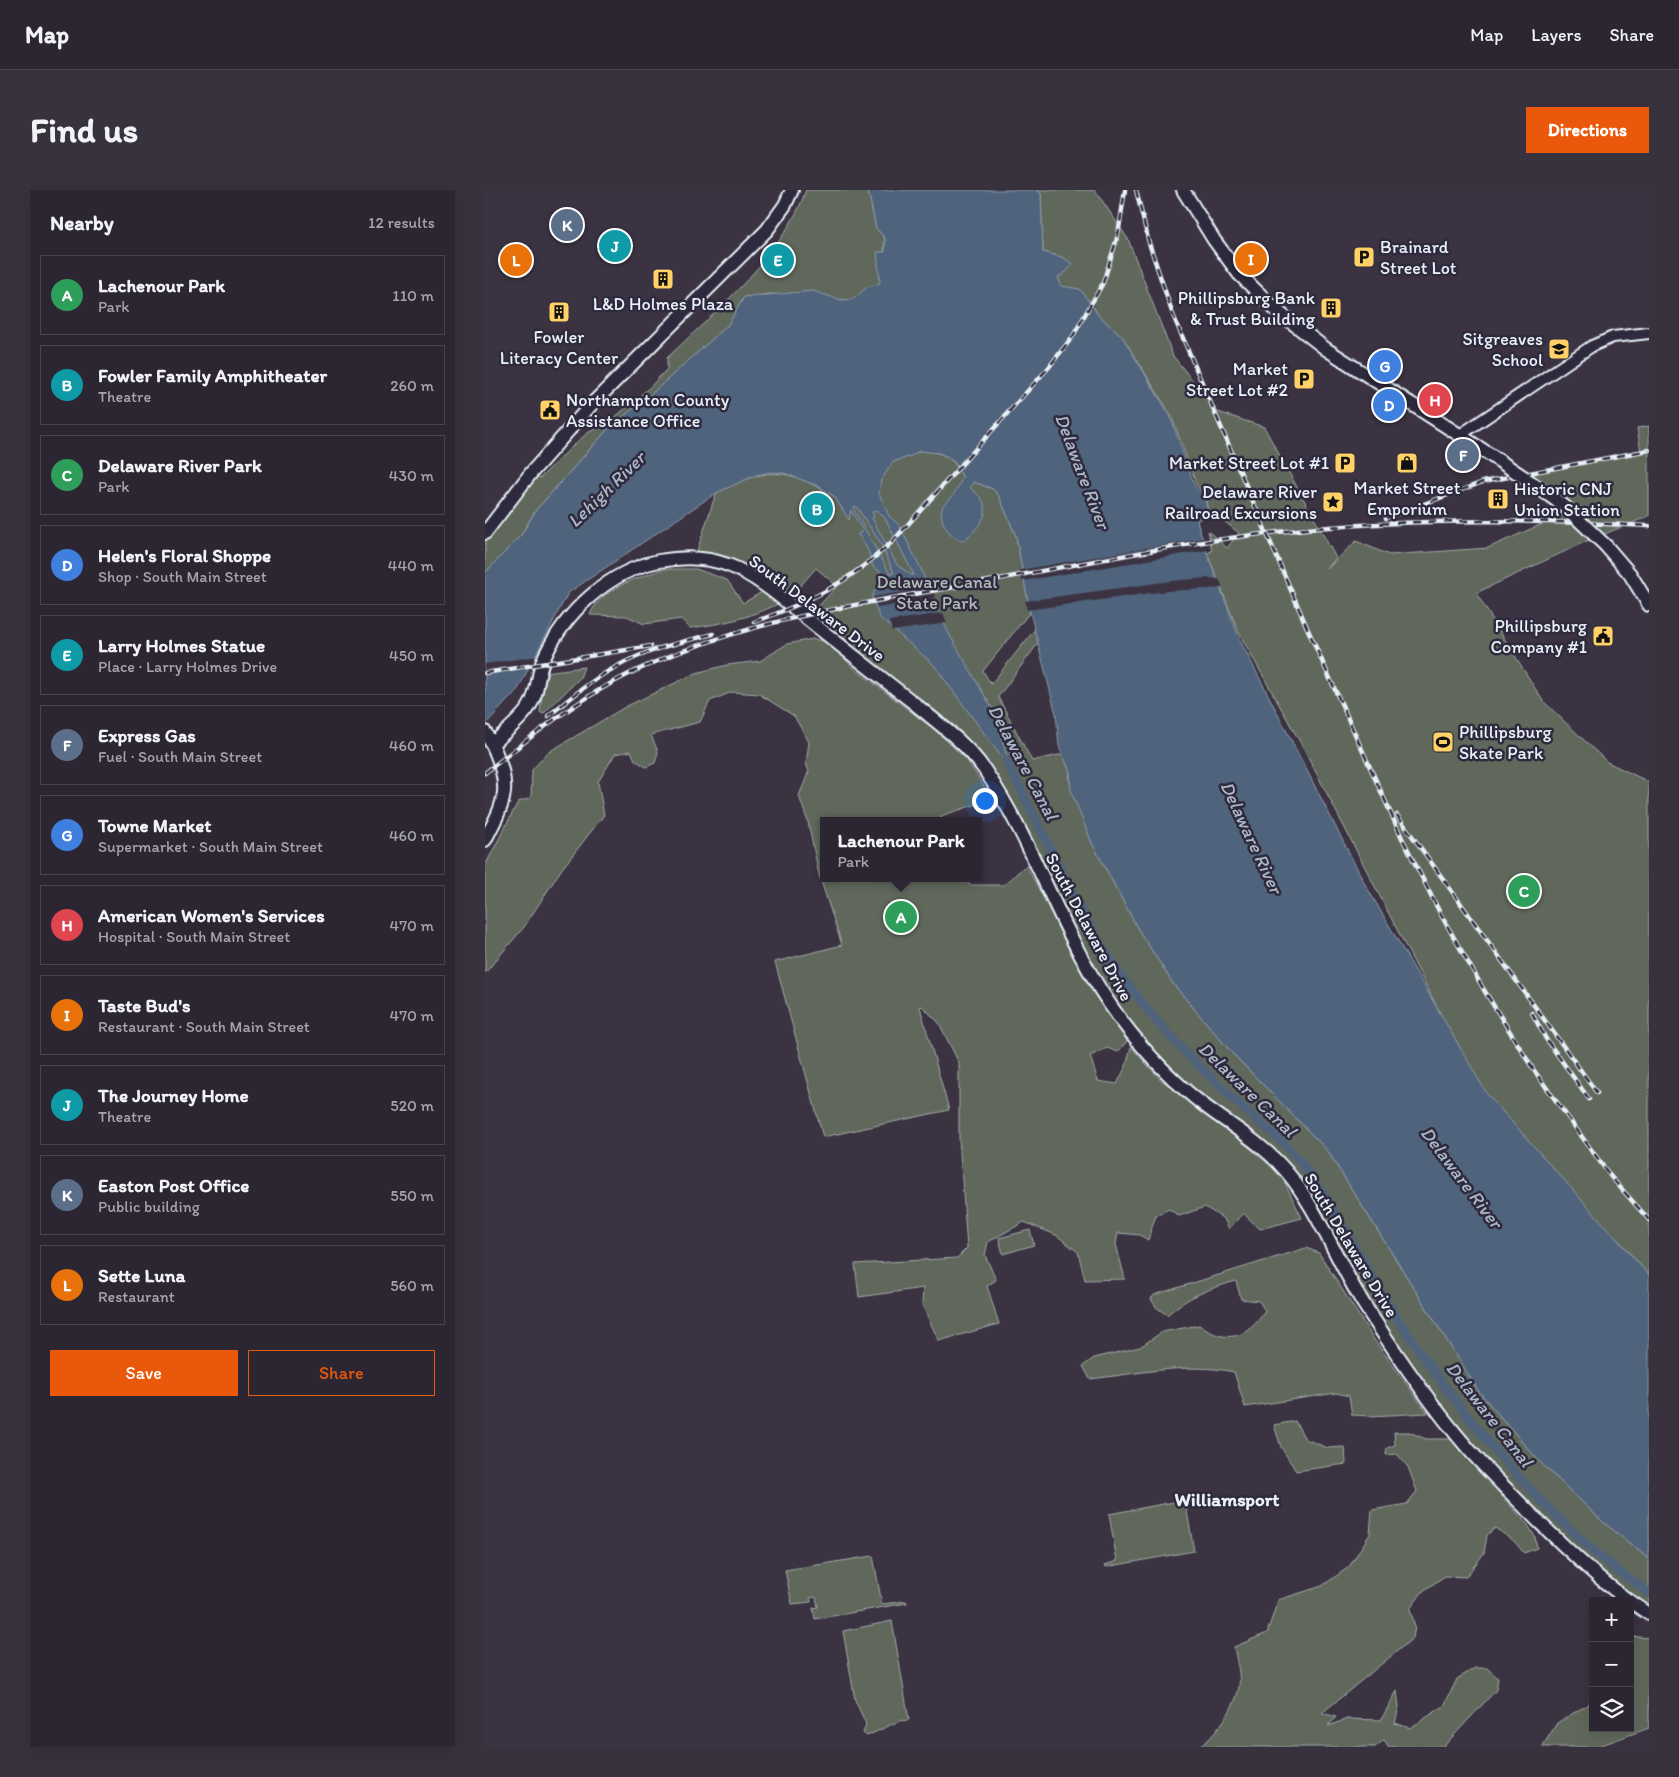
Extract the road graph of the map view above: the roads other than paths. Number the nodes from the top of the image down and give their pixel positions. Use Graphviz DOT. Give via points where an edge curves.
graph roads {
  1 [pos="792,190"];
  2 [pos="1183,190"];
  3 [pos="1649,333"];
  4 [pos="1460,435"];
  5 [pos="485,533"];
  6 [pos="1649,605"];
  7 [pos="488,737"];
  8 [pos="495,820"];
  9 [pos="485,830"];
  10 [pos="485,840"];
  11 [pos="1625,1597"];
  12 [pos="1634,1604"];
  13 [pos="1649,1614"];
  1 -- 5 [label="main road" via="767,230 590,406 531,473"];
  2 -- 4 [label="main road" via="1239,274 1277,311 1319,343"];
  3 -- 4 [label="street" via="1613,337 1592,346"];
  4 -- 6 [label="main road, bridge" via="1564,506 1606,546 1630,574"];
  7 -- 8 [label="main road" via="502,768 505,789"];
  7 -- 11 [label="main road, South Delaware Drive" via="531,705 542,662 569,619 599,589 628,572 669,559 714,561 742,572 787,603 946,730 976,758 1006,806 1079,952 1130,1032 1183,1088 1263,1148 1288,1174 1364,1306 1458,1437 1564,1546"];
  8 -- 9 [label="street"];
  8 -- 10 [label="main road"];
  12 -- 13 [label="main road, South Delaware Drive"];
}
